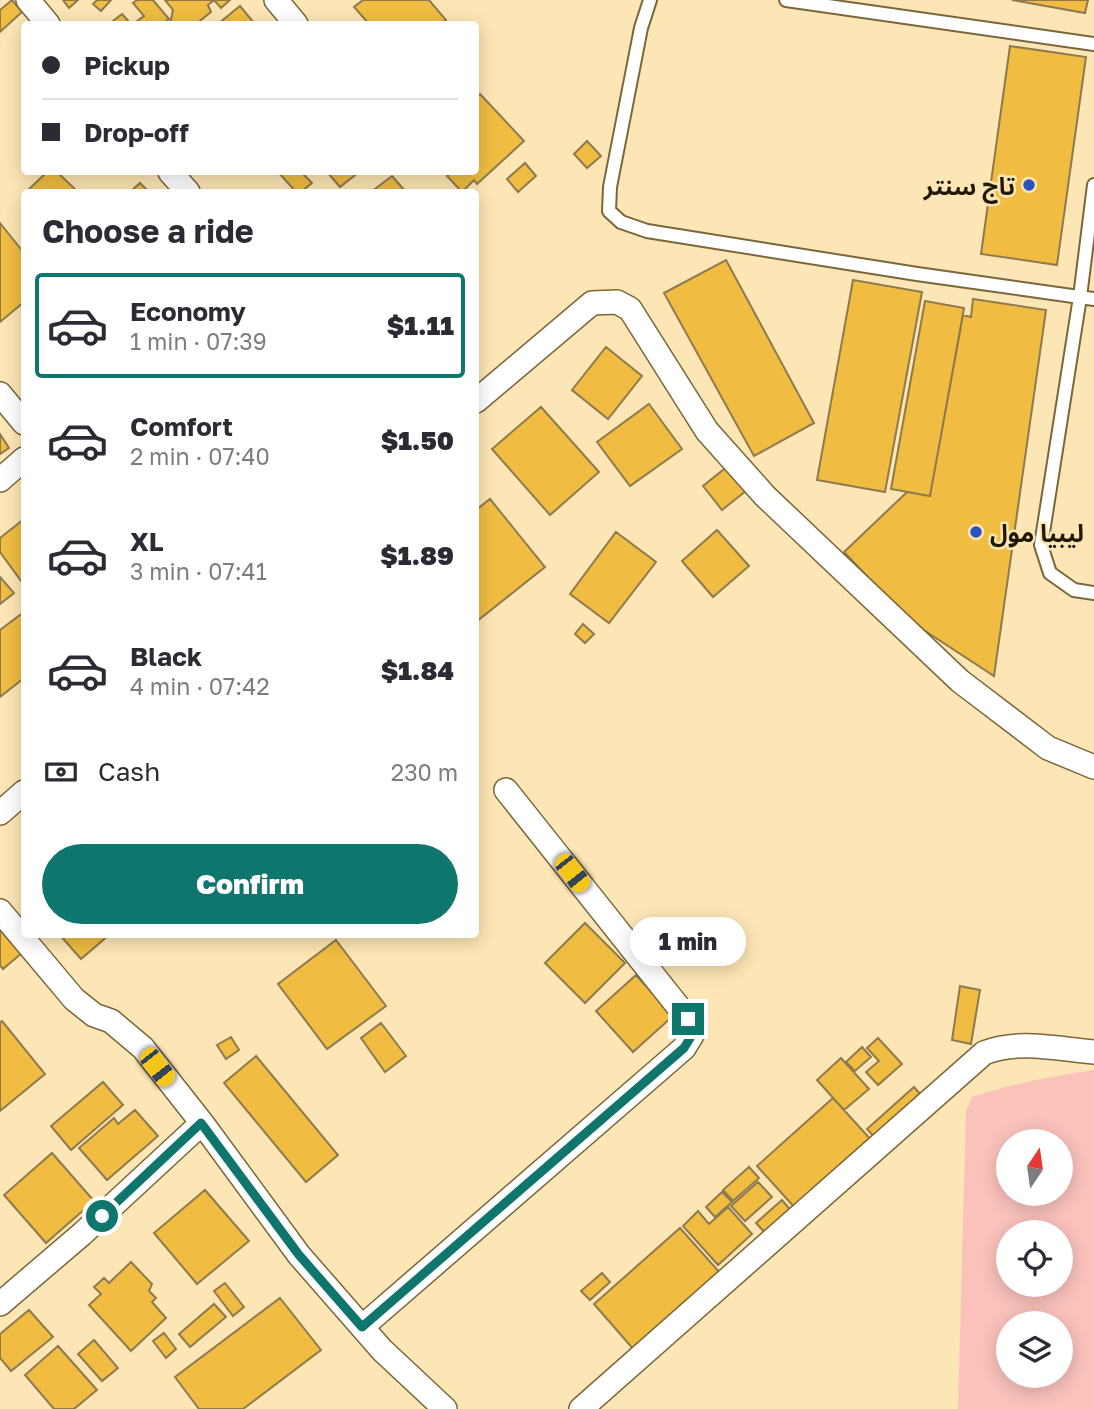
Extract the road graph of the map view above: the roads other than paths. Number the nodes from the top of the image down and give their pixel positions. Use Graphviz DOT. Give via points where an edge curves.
graph roads {
  1 [pos="28,0"];
  2 [pos="276,0"];
  3 [pos="650,0"];
  4 [pos="786,0"];
  5 [pos="46,21"];
  6 [pos="294,21"];
  7 [pos="1094,44"];
  8 [pos="173,175"];
  9 [pos="1094,185"];
  10 [pos="185,189"];
  11 [pos="1080,297"];
  12 [pos="1094,299"];
  13 [pos="0,394"];
  14 [pos="479,398"];
  15 [pos="21,420"];
  16 [pos="21,462"];
  17 [pos="0,480"];
  18 [pos="1094,593"];
  19 [pos="1094,767"];
  20 [pos="506,790"];
  21 [pos="21,795"];
  22 [pos="0,813"];
  23 [pos="0,911"];
  24 [pos="21,936"];
  25 [pos="23,938"];
  26 [pos="1094,1052"];
  27 [pos="201,1123"];
  28 [pos="0,1304"];
  29 [pos="362,1327"];
  30 [pos="445,1409"];
  31 [pos="581,1409"];
  1 -- 5 [label="street"];
  2 -- 6 [label="street"];
  3 -- 11 [label="lane" via="610,187 609,211 621,222 647,231"];
  4 -- 7 [label="lane"];
  8 -- 10 [label="street"];
  9 -- 11 [label="lane"];
  11 -- 12 [label="lane"];
  11 -- 18 [label="lane" via="1041,545 1050,573 1074,590"];
  13 -- 15 [label="street"];
  14 -- 19 [label="street" via="592,303 617,302 630,309 707,431 765,496 960,681 1048,748"];
  16 -- 17 [label="street"];
  20 -- 29 [label="street" via="688,1019 692,1035 684,1048"];
  21 -- 22 [label="street"];
  23 -- 24 [label="street"];
  25 -- 27 [label="street" via="75,999 143,1048"];
  26 -- 31 [label="street" via="1022,1045 984,1053"];
  27 -- 28 [label="street"];
  27 -- 29 [label="street" via="299,1255"];
  29 -- 30 [label="street"];
}
